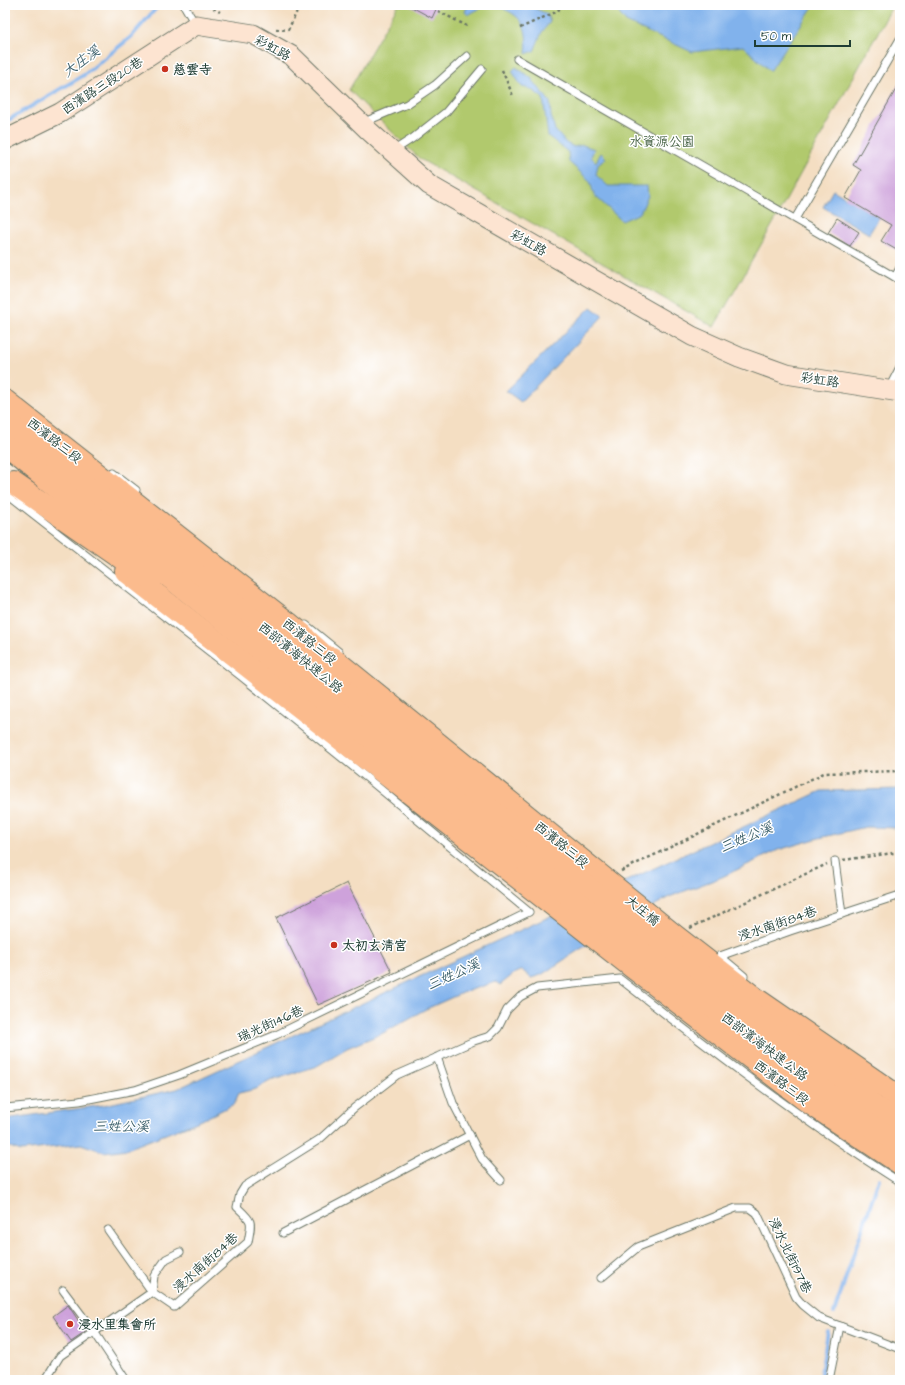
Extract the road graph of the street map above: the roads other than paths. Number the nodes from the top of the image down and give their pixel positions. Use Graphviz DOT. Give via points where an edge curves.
graph roads {
  1 [pos="184,5"];
  2 [pos="196,25"];
  3 [pos="900,39"];
  4 [pos="466,56"];
  5 [pos="517,59"];
  6 [pos="482,69"];
  7 [pos="361,123"];
  8 [pos="5,140"];
  9 [pos="392,152"];
  10 [pos="795,219"];
  11 [pos="900,268"];
  12 [pos="897,279"];
  13 [pos="900,367"];
  14 [pos="894,391"];
  15 [pos="5,401"];
  16 [pos="5,421"];
  17 [pos="5,446"];
  18 [pos="110,470"];
  19 [pos="8,484"];
  20 [pos="141,494"];
  21 [pos="293,620"];
  22 [pos="344,657"];
  23 [pos="320,697"];
  24 [pos="497,813"];
  25 [pos="835,861"];
  26 [pos="601,888"];
  27 [pos="900,895"];
  28 [pos="842,914"];
  29 [pos="631,943"];
  30 [pos="620,980"];
  31 [pos="752,983"];
  32 [pos="801,1020"];
  33 [pos="437,1058"];
  34 [pos="896,1095"];
  35 [pos="5,1108"];
  36 [pos="900,1121"];
  37 [pos="470,1135"];
  38 [pos="900,1144"];
  39 [pos="900,1163"];
  40 [pos="501,1180"];
  41 [pos="900,1182"];
  42 [pos="108,1230"];
  43 [pos="283,1233"];
  44 [pos="180,1252"];
  45 [pos="601,1278"];
  46 [pos="63,1290"];
  47 [pos="152,1292"];
  48 [pos="840,1326"];
  49 [pos="95,1333"];
  50 [pos="900,1349"];
  51 [pos="45,1380"];
  52 [pos="126,1380"];
  53 [pos="830,1380"];
  1 -- 2 [label="lane"];
  2 -- 7 [label="street, 彩虹路" via="253,34 292,56"];
  2 -- 8 [label="street, 西濱路三段20巷" via="60,113"];
  3 -- 10 [label="lane"];
  4 -- 7 [label="lane" via="435,84 407,104"];
  5 -- 10 [label="lane"];
  6 -- 9 [label="lane" via="446,112"];
  7 -- 9 [label="street, 彩虹路"];
  9 -- 14 [label="street, 彩虹路" via="429,185 692,336 786,374"];
  10 -- 12 [label="lane"];
  11 -- 12 [label="lane"];
  13 -- 14 [label="lane"];
  15 -- 21 [label="main road, 西濱路三段"];
  16 -- 24 [label="main road, 西部濱海快速公路"];
  17 -- 23 [label="main road, 西部濱海快速公路"];
  18 -- 20 [label="lane"];
  19 -- 23 [label="main road"];
  19 -- 29 [label="main road" via="557,908"];
  19 -- 35 [label="lane, 瑞光街146巷" via="529,912 276,1035 179,1075 128,1091 78,1100"];
  21 -- 22 [label="lane, 西濱路三段"];
  21 -- 24 [label="main road"];
  21 -- 26 [label="main road, 西濱路三段"];
  23 -- 26 [label="main road, 西部濱海快速公路"];
  24 -- 26 [label="main road, 西部濱海快速公路"];
  25 -- 28 [label="lane"];
  26 -- 29 [label="main road, 大庄橋"];
  26 -- 34 [label="main road, 大庄橋" via="680,933 756,999"];
  27 -- 28 [label="lane, 浸水南街84巷"];
  28 -- 31 [label="lane, 浸水南街84巷" via="720,956"];
  29 -- 36 [label="main road, 西部濱海快速公路" via="875,1107"];
  29 -- 38 [label="main road, 西部濱海快速公路" via="868,1124"];
  29 -- 39 [label="main road, 西濱路三段" via="807,1101"];
  30 -- 33 [label="lane, 浸水南街84巷" via="537,988 520,997 507,1010 498,1028 490,1036"];
  30 -- 41 [label="lane, 西濱路三段" via="720,1056"];
  32 -- 34 [label="lane" via="887,1082"];
  33 -- 37 [label="lane" via="453,1104"];
  33 -- 47 [label="lane, 浸水南街84巷" via="397,1075 354,1108 320,1139 245,1186 237,1207 249,1218 251,1227 248,1242 174,1307"];
  37 -- 40 [label="lane" via="482,1159"];
  37 -- 43 [label="lane"];
  42 -- 47 [label="lane"];
  44 -- 47 [label="lane" via="166,1259 154,1276"];
  45 -- 48 [label="lane, 浸水北街197巷" via="638,1247 736,1208 750,1208 757,1213 802,1305 819,1318"];
  46 -- 49 [label="lane"];
  47 -- 49 [label="lane, 浸水南街84巷"];
  48 -- 50 [label="lane, 浸水北街197巷"];
  48 -- 53 [label="lane"];
  49 -- 51 [label="lane, 浸水南街84巷" via="60,1356"];
  49 -- 52 [label="lane"];
}
